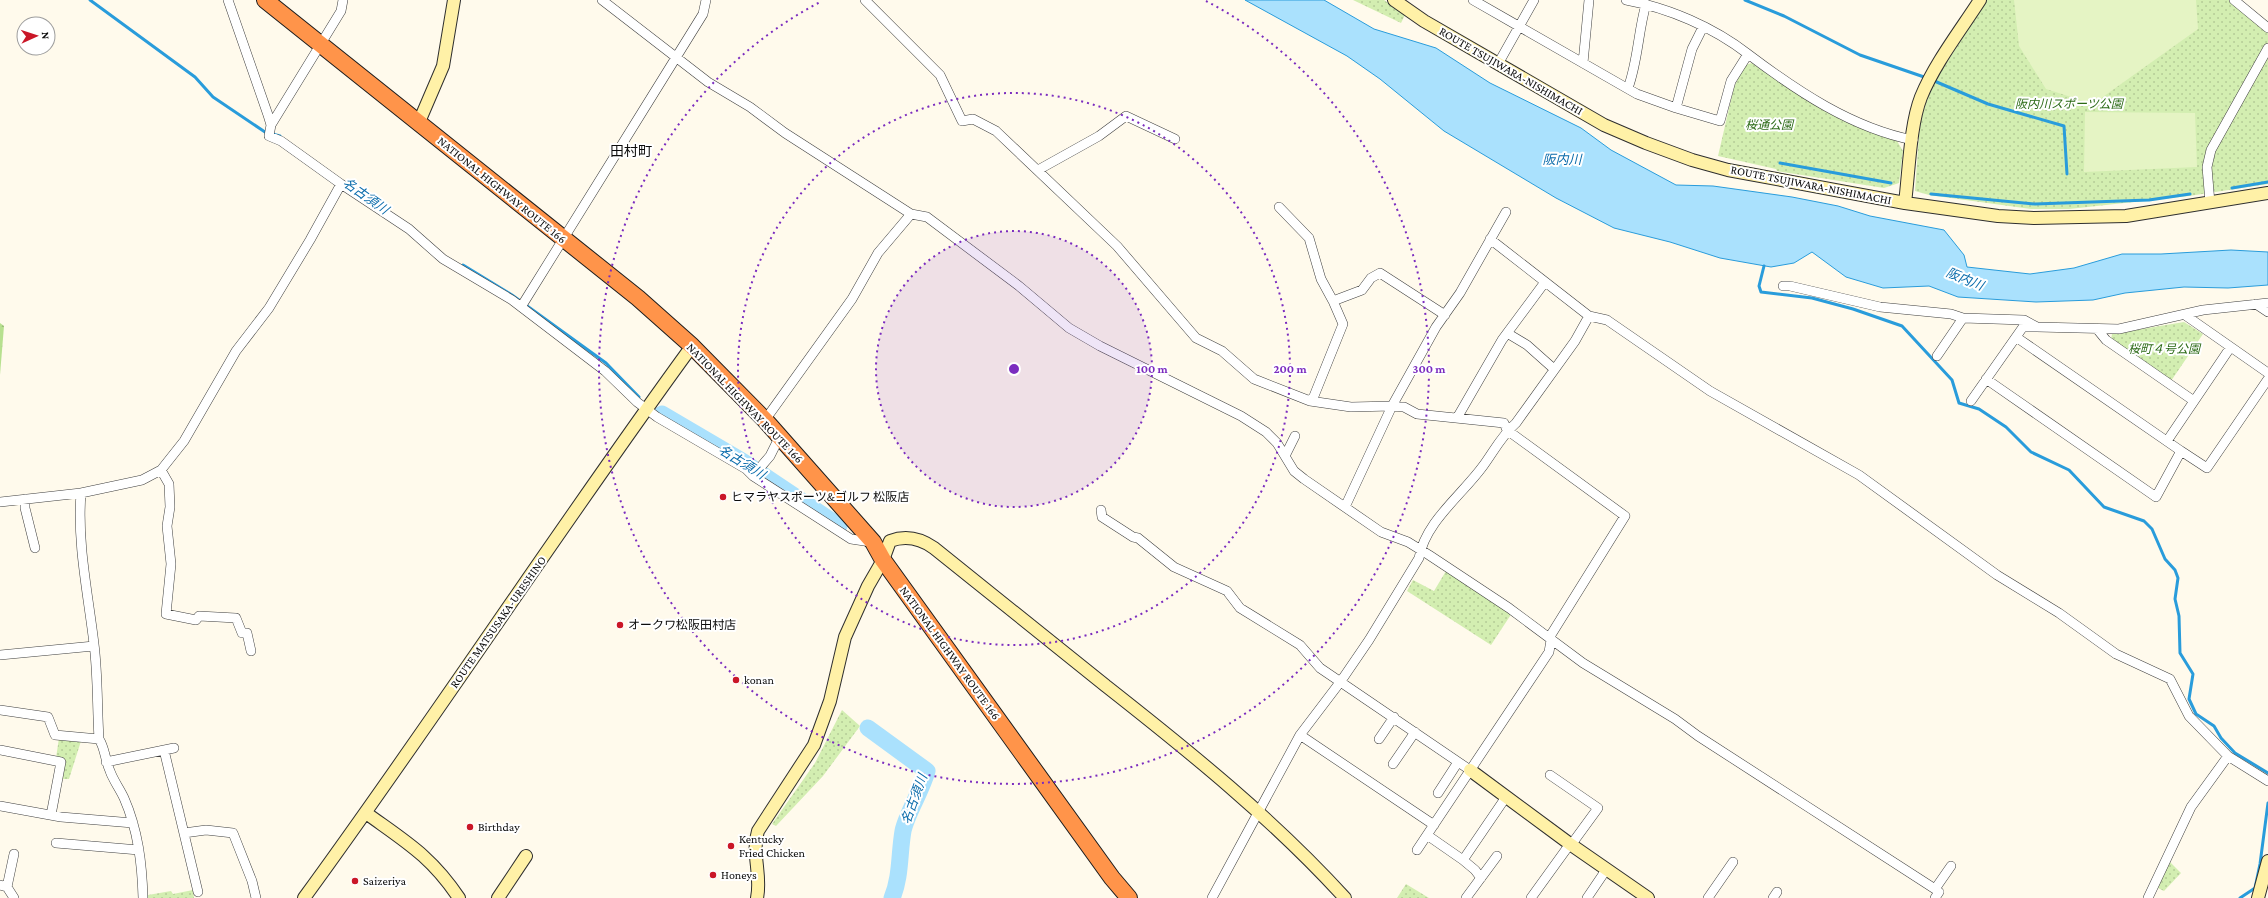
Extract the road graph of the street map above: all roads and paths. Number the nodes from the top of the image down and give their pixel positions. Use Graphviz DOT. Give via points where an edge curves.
graph roads {
  1 [pos="228,0"];
  2 [pos="265,0"];
  3 [pos="343,0"];
  4 [pos="454,0"];
  5 [pos="602,0"];
  6 [pos="706,0"];
  7 [pos="865,0"];
  8 [pos="1394,0"];
  9 [pos="1473,0"];
  10 [pos="1534,0"];
  11 [pos="1589,0"];
  12 [pos="1626,0"];
  13 [pos="1980,0"];
  14 [pos="2234,0"];
  15 [pos="1646,4"];
  16 [pos="1519,27"];
  17 [pos="1703,27"];
  18 [pos="2268,28"];
  19 [pos="321,46"];
  20 [pos="2268,48"];
  21 [pos="1748,54"];
  22 [pos="676,57"];
  23 [pos="1583,63"];
  24 [pos="1498,64"];
  25 [pos="1628,88"];
  26 [pos="1676,108"];
  27 [pos="418,122"];
  28 [pos="271,129"];
  29 [pos="1176,139"];
  30 [pos="1913,140"];
  31 [pos="1038,170"];
  32 [pos="341,184"];
  33 [pos="2268,193"];
  34 [pos="1906,202"];
  35 [pos="2210,203"];
  36 [pos="1279,207"];
  37 [pos="1506,212"];
  38 [pos="911,214"];
  39 [pos="1490,239"];
  40 [pos="563,240"];
  41 [pos="1546,282"];
  42 [pos="1783,286"];
  43 [pos="1334,301"];
  44 [pos="2268,303"];
  45 [pos="522,304"];
  46 [pos="2256,304"];
  47 [pos="2268,312"];
  48 [pos="1445,315"];
  49 [pos="2184,315"];
  50 [pos="1589,316"];
  51 [pos="1963,318"];
  52 [pos="2037,327"];
  53 [pos="2097,329"];
  54 [pos="1508,333"];
  55 [pos="2016,337"];
  56 [pos="692,346"];
  57 [pos="2230,348"];
  58 [pos="1937,356"];
  59 [pos="1554,369"];
  60 [pos="2268,373"];
  61 [pos="1986,379"];
  62 [pos="2268,379"];
  63 [pos="1310,401"];
  64 [pos="1971,401"];
  65 [pos="2194,401"];
  66 [pos="1392,406"];
  67 [pos="646,408"];
  68 [pos="1457,418"];
  69 [pos="765,420"];
  70 [pos="1507,430"];
  71 [pos="780,436"];
  72 [pos="1295,436"];
  73 [pos="2167,441"];
  74 [pos="2181,451"];
  75 [pos="1285,456"];
  76 [pos="161,470"];
  77 [pos="756,474"];
  78 [pos="81,493"];
  79 [pos="25,499"];
  80 [pos="0,502"];
  81 [pos="1345,507"];
  82 [pos="1101,510"];
  83 [pos="873,542"];
  84 [pos="35,548"];
  85 [pos="1420,551"];
  86 [pos="883,560"];
  87 [pos="1550,639"];
  88 [pos="94,646"];
  89 [pos="251,651"];
  90 [pos="0,655"];
  91 [pos="1340,681"];
  92 [pos="0,710"];
  93 [pos="1394,717"];
  94 [pos="1415,732"];
  95 [pos="1300,735"];
  96 [pos="99,739"];
  97 [pos="1379,739"];
  98 [pos="174,748"];
  99 [pos="0,750"];
  100 [pos="164,750"];
  101 [pos="2228,756"];
  102 [pos="106,762"];
  103 [pos="1458,762"];
  104 [pos="1393,764"];
  105 [pos="1470,770"];
  106 [pos="1550,774"];
  107 [pos="2268,781"];
  108 [pos="1438,793"];
  109 [pos="1506,797"];
  110 [pos="0,806"];
  111 [pos="1258,812"];
  112 [pos="366,813"];
  113 [pos="51,815"];
  114 [pos="133,824"];
  115 [pos="1434,825"];
  116 [pos="184,833"];
  117 [pos="1428,835"];
  118 [pos="56,843"];
  119 [pos="1570,844"];
  120 [pos="139,850"];
  121 [pos="1417,850"];
  122 [pos="14,854"];
  123 [pos="526,856"];
  124 [pos="1497,856"];
  125 [pos="1463,860"];
  126 [pos="2268,861"];
  127 [pos="1733,862"];
  128 [pos="1951,866"];
  129 [pos="1606,870"];
  130 [pos="1481,878"];
  131 [pos="4,886"];
  132 [pos="198,892"];
  133 [pos="1935,896"];
  134 [pos="1646,897"];
  135 [pos="2152,897"];
  136 [pos="14,898"];
  137 [pos="142,898"];
  138 [pos="256,898"];
  139 [pos="304,898"];
  140 [pos="459,898"];
  141 [pos="498,898"];
  142 [pos="757,898"];
  143 [pos="1129,898"];
  144 [pos="1212,898"];
  145 [pos="1345,898"];
  146 [pos="1466,898"];
  147 [pos="1531,898"];
  148 [pos="1587,898"];
  149 [pos="1708,898"];
  150 [pos="2258,898"];
  1 -- 28 [label="street"];
  2 -- 19 [label="highway, NATIONAL HIGHWAY ROUTE 166"];
  3 -- 19 [label="street" via="341,11"];
  4 -- 27 [label="main road" via="443,66"];
  5 -- 22 [label="street"];
  6 -- 22 [label="street" via="703,14"];
  7 -- 31 [label="street" via="940,75 962,121 973,119 996,130"];
  8 -- 24 [label="main road, ROUTE TSUJIWARA-NISHIMACHI" via="1424,21"];
  9 -- 16 [label="street"];
  10 -- 16 [label="street"];
  11 -- 23 [label="street"];
  12 -- 15 [label="street"];
  13 -- 30 [label="main road" via="1931,78 1917,111"];
  14 -- 18 [label="street"];
  15 -- 17 [label="street"];
  15 -- 25 [label="street" via="1640,27 1636,68"];
  16 -- 23 [label="street"];
  16 -- 24 [label="street"];
  17 -- 21 [label="street"];
  17 -- 26 [label="street" via="1692,49"];
  19 -- 27 [label="highway, NATIONAL HIGHWAY ROUTE 166"];
  19 -- 28 [label="street"];
  20 -- 35 [label="street" via="2211,150 2207,166"];
  21 -- 26 [label="street" via="1731,81 1720,121"];
  21 -- 30 [label="street" via="1844,116 1872,128"];
  22 -- 38 [label="street" via="708,82"];
  22 -- 40 [label="street"];
  23 -- 25 [label="street"];
  24 -- 34 [label="main road, ROUTE TSUJIWARA-NISHIMACHI" via="1604,125 1692,160 1728,170"];
  25 -- 26 [label="street" via="1637,94"];
  27 -- 40 [label="highway, NATIONAL HIGHWAY ROUTE 166"];
  28 -- 32 [label="street"];
  29 -- 31 [label="street" via="1126,116 1099,136"];
  30 -- 34 [label="main road"];
  31 -- 63 [label="street" via="1117,246 1196,338 1222,351 1254,378"];
  32 -- 45 [label="street" via="409,229 443,260"];
  32 -- 76 [label="street" via="270,308 236,351 184,441"];
  33 -- 35 [label="main road, ROUTE TSUJIWARA-NISHIMACHI"];
  34 -- 35 [label="main road, ROUTE TSUJIWARA-NISHIMACHI" via="1998,216 2064,218 2126,216"];
  36 -- 43 [label="street" via="1310,238 1321,279"];
  37 -- 39 [label="street"];
  38 -- 69 [label="street" via="878,254 852,299"];
  38 -- 75 [label="street" via="926,217 1019,286 1069,328 1241,416 1266,432"];
  39 -- 41 [label="street"];
  39 -- 48 [label="street"];
  40 -- 45 [label="street"];
  40 -- 56 [label="highway, NATIONAL HIGHWAY ROUTE 166" via="638,298"];
  41 -- 50 [label="street"];
  41 -- 54 [label="street"];
  42 -- 51 [label="street" via="1880,307 1951,314"];
  43 -- 48 [label="street" via="1362,290 1371,278 1380,273"];
  43 -- 63 [label="street" via="1343,324"];
  44 -- 46 [label="street"];
  45 -- 67 [label="street" via="605,371"];
  46 -- 47 [label="street"];
  46 -- 49 [label="street"];
  48 -- 66 [label="street"];
  49 -- 53 [label="street" via="2119,329"];
  49 -- 57 [label="street"];
  50 -- 59 [label="street" via="1575,341"];
  50 -- 101 [label="street" via="1607,320 1710,391 1859,475 1997,575 2059,613 2116,654 2170,679 2189,716"];
  51 -- 52 [label="street" via="2024,320"];
  51 -- 58 [label="street"];
  52 -- 53 [label="street"];
  52 -- 55 [label="street" via="2023,328"];
  53 -- 65 [label="street" via="2106,340"];
  54 -- 59 [label="street" via="1527,345"];
  54 -- 68 [label="street" via="1465,400"];
  55 -- 61 [label="street"];
  55 -- 73 [label="street"];
  56 -- 67 [label="main road, ROUTE MATSUSAKA-URESHINO"];
  56 -- 69 [label="highway, NATIONAL HIGHWAY ROUTE 166"];
  57 -- 60 [label="street"];
  57 -- 65 [label="street"];
  59 -- 70 [label="street" via="1516,422"];
  61 -- 64 [label="street"];
  61 -- 74 [label="street" via="2156,497"];
  62 -- 74 [label="street" via="2207,468"];
  63 -- 66 [label="street" via="1351,407"];
  65 -- 73 [label="street"];
  66 -- 68 [label="street" via="1404,407 1417,414"];
  66 -- 81 [label="street"];
  67 -- 77 [label="street" via="657,417"];
  67 -- 112 [label="main road, ROUTE MATSUSAKA-URESHINO"];
  68 -- 70 [label="street" via="1504,423"];
  69 -- 71 [label="highway, NATIONAL HIGHWAY ROUTE 166"];
  70 -- 85 [label="street" via="1482,467 1438,520"];
  70 -- 87 [label="street" via="1625,516"];
  71 -- 77 [label="street" via="770,456"];
  71 -- 83 [label="highway, NATIONAL HIGHWAY ROUTE 166"];
  72 -- 75 [label="street"];
  73 -- 74 [label="street"];
  75 -- 81 [label="street" via="1294,472"];
  76 -- 78 [label="street" via="142,480"];
  76 -- 89 [label="street" via="169,484 170,507 167,526 170,564 166,614 196,620 199,616 236,618 242,632 247,633"];
  77 -- 83 [label="street" via="851,539"];
  78 -- 79 [label="street"];
  78 -- 88 [label="street" via="81,553"];
  79 -- 80 [label="street"];
  79 -- 84 [label="street"];
  81 -- 85 [label="street" via="1381,532 1408,542"];
  82 -- 91 [label="street" via="1102,517 1138,538 1174,567 1227,591 1240,608 1300,645 1320,668"];
  83 -- 86 [label="highway, NATIONAL HIGHWAY ROUTE 166"];
  85 -- 87 [label="street" via="1436,559"];
  85 -- 91 [label="street" via="1399,591"];
  86 -- 111 [label="main road" via="890,541 899,538 917,539 934,548 1193,755"];
  86 -- 142 [label="main road" via="868,586 846,637 830,701 814,745 758,831 754,846 759,880"];
  86 -- 143 [label="highway, NATIONAL HIGHWAY ROUTE 166"];
  87 -- 105 [label="street" via="1549,652"];
  87 -- 133 [label="street" via="1675,719"];
  88 -- 90 [label="street"];
  88 -- 96 [label="street"];
  91 -- 93 [label="street"];
  91 -- 95 [label="street"];
  92 -- 96 [label="street" via="48,717 55,735"];
  93 -- 94 [label="street"];
  93 -- 97 [label="street"];
  94 -- 103 [label="street"];
  94 -- 104 [label="street"];
  95 -- 111 [label="street"];
  95 -- 115 [label="street"];
  96 -- 102 [label="street"];
  98 -- 100 [label="street"];
  99 -- 113 [label="street" via="60,762"];
  100 -- 102 [label="street"];
  100 -- 116 [label="street"];
  101 -- 107 [label="street"];
  101 -- 135 [label="street" via="2188,812"];
  102 -- 114 [label="street" via="124,797"];
  103 -- 105 [label="street"];
  103 -- 108 [label="street"];
  105 -- 109 [label="main road"];
  105 -- 115 [label="street"];
  106 -- 119 [label="street" via="1598,808"];
  109 -- 119 [label="main road"];
  109 -- 125 [label="street"];
  110 -- 113 [label="street"];
  111 -- 144 [label="street"];
  111 -- 145 [label="main road" via="1319,869"];
  112 -- 139 [label="main road, ROUTE MATSUSAKA-URESHINO"];
  112 -- 140 [label="main road" via="419,850 445,877"];
  113 -- 114 [label="street"];
  114 -- 120 [label="street"];
  115 -- 117 [label="street"];
  116 -- 132 [label="street"];
  116 -- 138 [label="street" via="206,830 233,833"];
  117 -- 121 [label="street"];
  117 -- 125 [label="street"];
  118 -- 120 [label="street"];
  119 -- 129 [label="main road"];
  119 -- 147 [label="street"];
  120 -- 137 [label="street"];
  122 -- 131 [label="street"];
  123 -- 141 [label="main road"];
  124 -- 130 [label="street"];
  125 -- 130 [label="street"];
  126 -- 150 [label="main road"];
  127 -- 149 [label="street"];
  128 -- 133 [label="street"];
  129 -- 134 [label="main road"];
  129 -- 148 [label="street"];
  130 -- 146 [label="street"];
  131 -- 136 [label="street"];
}
